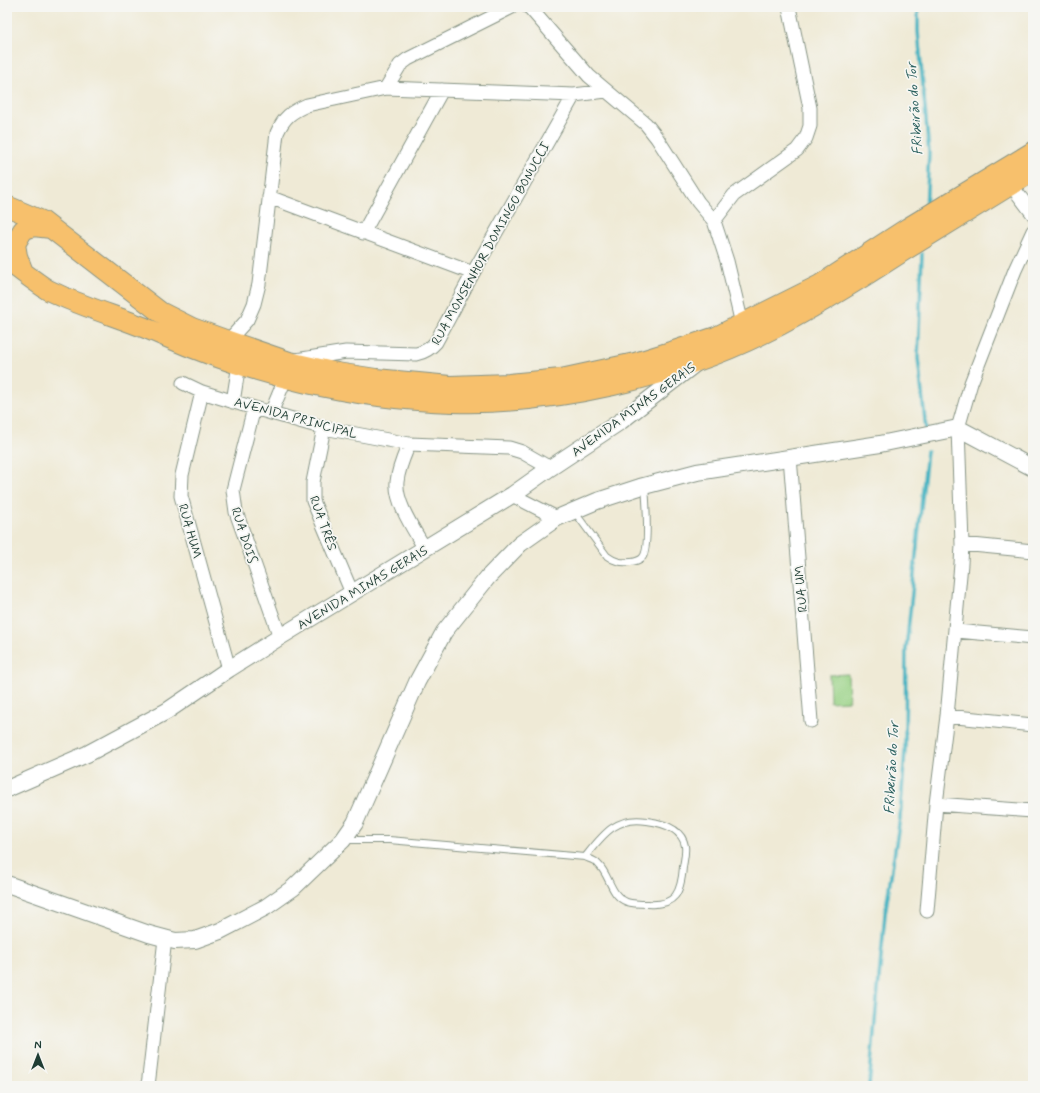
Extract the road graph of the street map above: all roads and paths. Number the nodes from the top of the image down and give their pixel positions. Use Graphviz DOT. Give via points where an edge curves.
graph roads {
  1 [pos="512,7"];
  2 [pos="528,7"];
  3 [pos="790,7"];
  4 [pos="386,88"];
  5 [pos="442,90"];
  6 [pos="606,91"];
  7 [pos="574,95"];
  8 [pos="1033,152"];
  9 [pos="1033,171"];
  10 [pos="1011,185"];
  11 [pos="269,197"];
  12 [pos="7,206"];
  13 [pos="1033,214"];
  14 [pos="714,221"];
  15 [pos="51,228"];
  16 [pos="1033,231"];
  17 [pos="363,233"];
  18 [pos="15,266"];
  19 [pos="473,273"];
  20 [pos="742,324"];
  21 [pos="228,341"];
  22 [pos="702,359"];
  23 [pos="239,364"];
  24 [pos="288,369"];
  25 [pos="183,383"];
  26 [pos="202,392"];
  27 [pos="233,402"];
  28 [pos="254,408"];
  29 [pos="271,412"];
  30 [pos="324,428"];
  31 [pos="958,428"];
  32 [pos="409,444"];
  33 [pos="790,458"];
  34 [pos="550,468"];
  35 [pos="1033,468"];
  36 [pos="645,486"];
  37 [pos="512,495"];
  38 [pos="574,511"];
  39 [pos="556,518"];
  40 [pos="962,544"];
  41 [pos="425,549"];
  42 [pos="1033,551"];
  43 [pos="352,593"];
  44 [pos="956,631"];
  45 [pos="280,637"];
  46 [pos="1033,638"];
  47 [pos="229,669"];
  48 [pos="947,716"];
  49 [pos="811,721"];
  50 [pos="1033,725"];
  51 [pos="7,789"];
  52 [pos="936,804"];
  53 [pos="1033,811"];
  54 [pos="343,840"];
  55 [pos="585,857"];
  56 [pos="7,884"];
  57 [pos="927,911"];
  58 [pos="170,940"];
  59 [pos="148,1086"];
  1 -- 4 [label="street" via="408,59 400,65"];
  2 -- 6 [label="street" via="576,62"];
  3 -- 14 [label="street" via="810,108 810,126 806,138 797,150 734,195"];
  4 -- 5 [label="street"];
  4 -- 11 [label="street" via="307,105 286,117 277,133"];
  5 -- 7 [label="street"];
  5 -- 17 [label="street"];
  6 -- 7 [label="street"];
  6 -- 14 [label="street" via="646,124 698,202"];
  7 -- 19 [label="street, RUA MONSENHOR DOMINGO BONUCCI"];
  8 -- 20 [label="main road" via="820,285"];
  9 -- 10 [label="main road"];
  10 -- 13 [label="street"];
  10 -- 22 [label="main road" via="813,307 764,333"];
  11 -- 17 [label="street"];
  11 -- 21 [label="street" via="259,284 254,304 247,320"];
  12 -- 15 [label="main road" via="42,221"];
  14 -- 20 [label="street" via="727,261"];
  15 -- 18 [label="main road" via="33,226 23,230 15,244"];
  15 -- 21 [label="main road" via="160,312 192,328"];
  16 -- 31 [label="street" via="973,376"];
  17 -- 19 [label="street"];
  18 -- 23 [label="main road" via="48,290 201,352"];
  19 -- 24 [label="street, RUA MONSENHOR DOMINGO BONUCCI" via="430,349 416,354 346,352"];
  20 -- 24 [label="main road" via="716,337 635,363 561,379 450,386"];
  21 -- 24 [label="main road"];
  22 -- 24 [label="main road" via="597,388 495,401 453,402 396,398 344,390"];
  22 -- 34 [label="street, AVENIDA MINAS GERAIS" via="621,421"];
  23 -- 24 [label="main road"];
  23 -- 27 [label="street"];
  24 -- 29 [label="street"];
  25 -- 26 [label="street, AVENIDA PRINCIPAL"];
  26 -- 27 [label="street, AVENIDA PRINCIPAL"];
  26 -- 47 [label="street, RUA HUM" via="182,475 181,496"];
  27 -- 28 [label="street, AVENIDA PRINCIPAL"];
  28 -- 29 [label="street, AVENIDA PRINCIPAL"];
  28 -- 45 [label="street, RUA DOIS" via="233,490 236,512"];
  29 -- 30 [label="street, AVENIDA PRINCIPAL"];
  30 -- 32 [label="street, AVENIDA PRINCIPAL"];
  30 -- 43 [label="street, RUA TRÊS" via="313,482 313,501"];
  31 -- 33 [label="street" via="880,444"];
  31 -- 35 [label="street"];
  31 -- 40 [label="street"];
  32 -- 34 [label="street, AVENIDA PRINCIPAL" via="509,448 522,452"];
  32 -- 41 [label="street" via="398,474 397,489 403,507"];
  33 -- 36 [label="street" via="697,472"];
  33 -- 49 [label="street, RUA UM"];
  34 -- 37 [label="street, AVENIDA MINAS GERAIS"];
  36 -- 38 [label="street"];
  36 -- 38 [label="lane" via="647,542 642,558 634,562 621,563 607,556"];
  37 -- 39 [label="street"];
  37 -- 41 [label="street, AVENIDA MINAS GERAIS"];
  38 -- 39 [label="street"];
  39 -- 54 [label="street" via="520,544 488,577 444,632 417,682 355,823"];
  40 -- 42 [label="street"];
  40 -- 44 [label="street"];
  41 -- 43 [label="street, AVENIDA MINAS GERAIS"];
  43 -- 45 [label="street, AVENIDA MINAS GERAIS"];
  44 -- 46 [label="street"];
  44 -- 48 [label="street"];
  45 -- 47 [label="street, AVENIDA MINAS GERAIS"];
  47 -- 51 [label="street, AVENIDA MINAS GERAIS" via="167,711 87,754"];
  48 -- 50 [label="street"];
  48 -- 52 [label="street"];
  52 -- 53 [label="street"];
  52 -- 57 [label="street"];
  54 -- 55 [label="lane" via="389,840"];
  54 -- 58 [label="street" via="293,888 266,907 220,931 195,940"];
  55 -- 55 [label="lane" via="597,862 618,897 626,902 665,903 677,894 682,882 684,844 676,831 655,822 641,820 619,824 611,828"];
  56 -- 58 [label="street"];
  58 -- 59 [label="street"];
}
